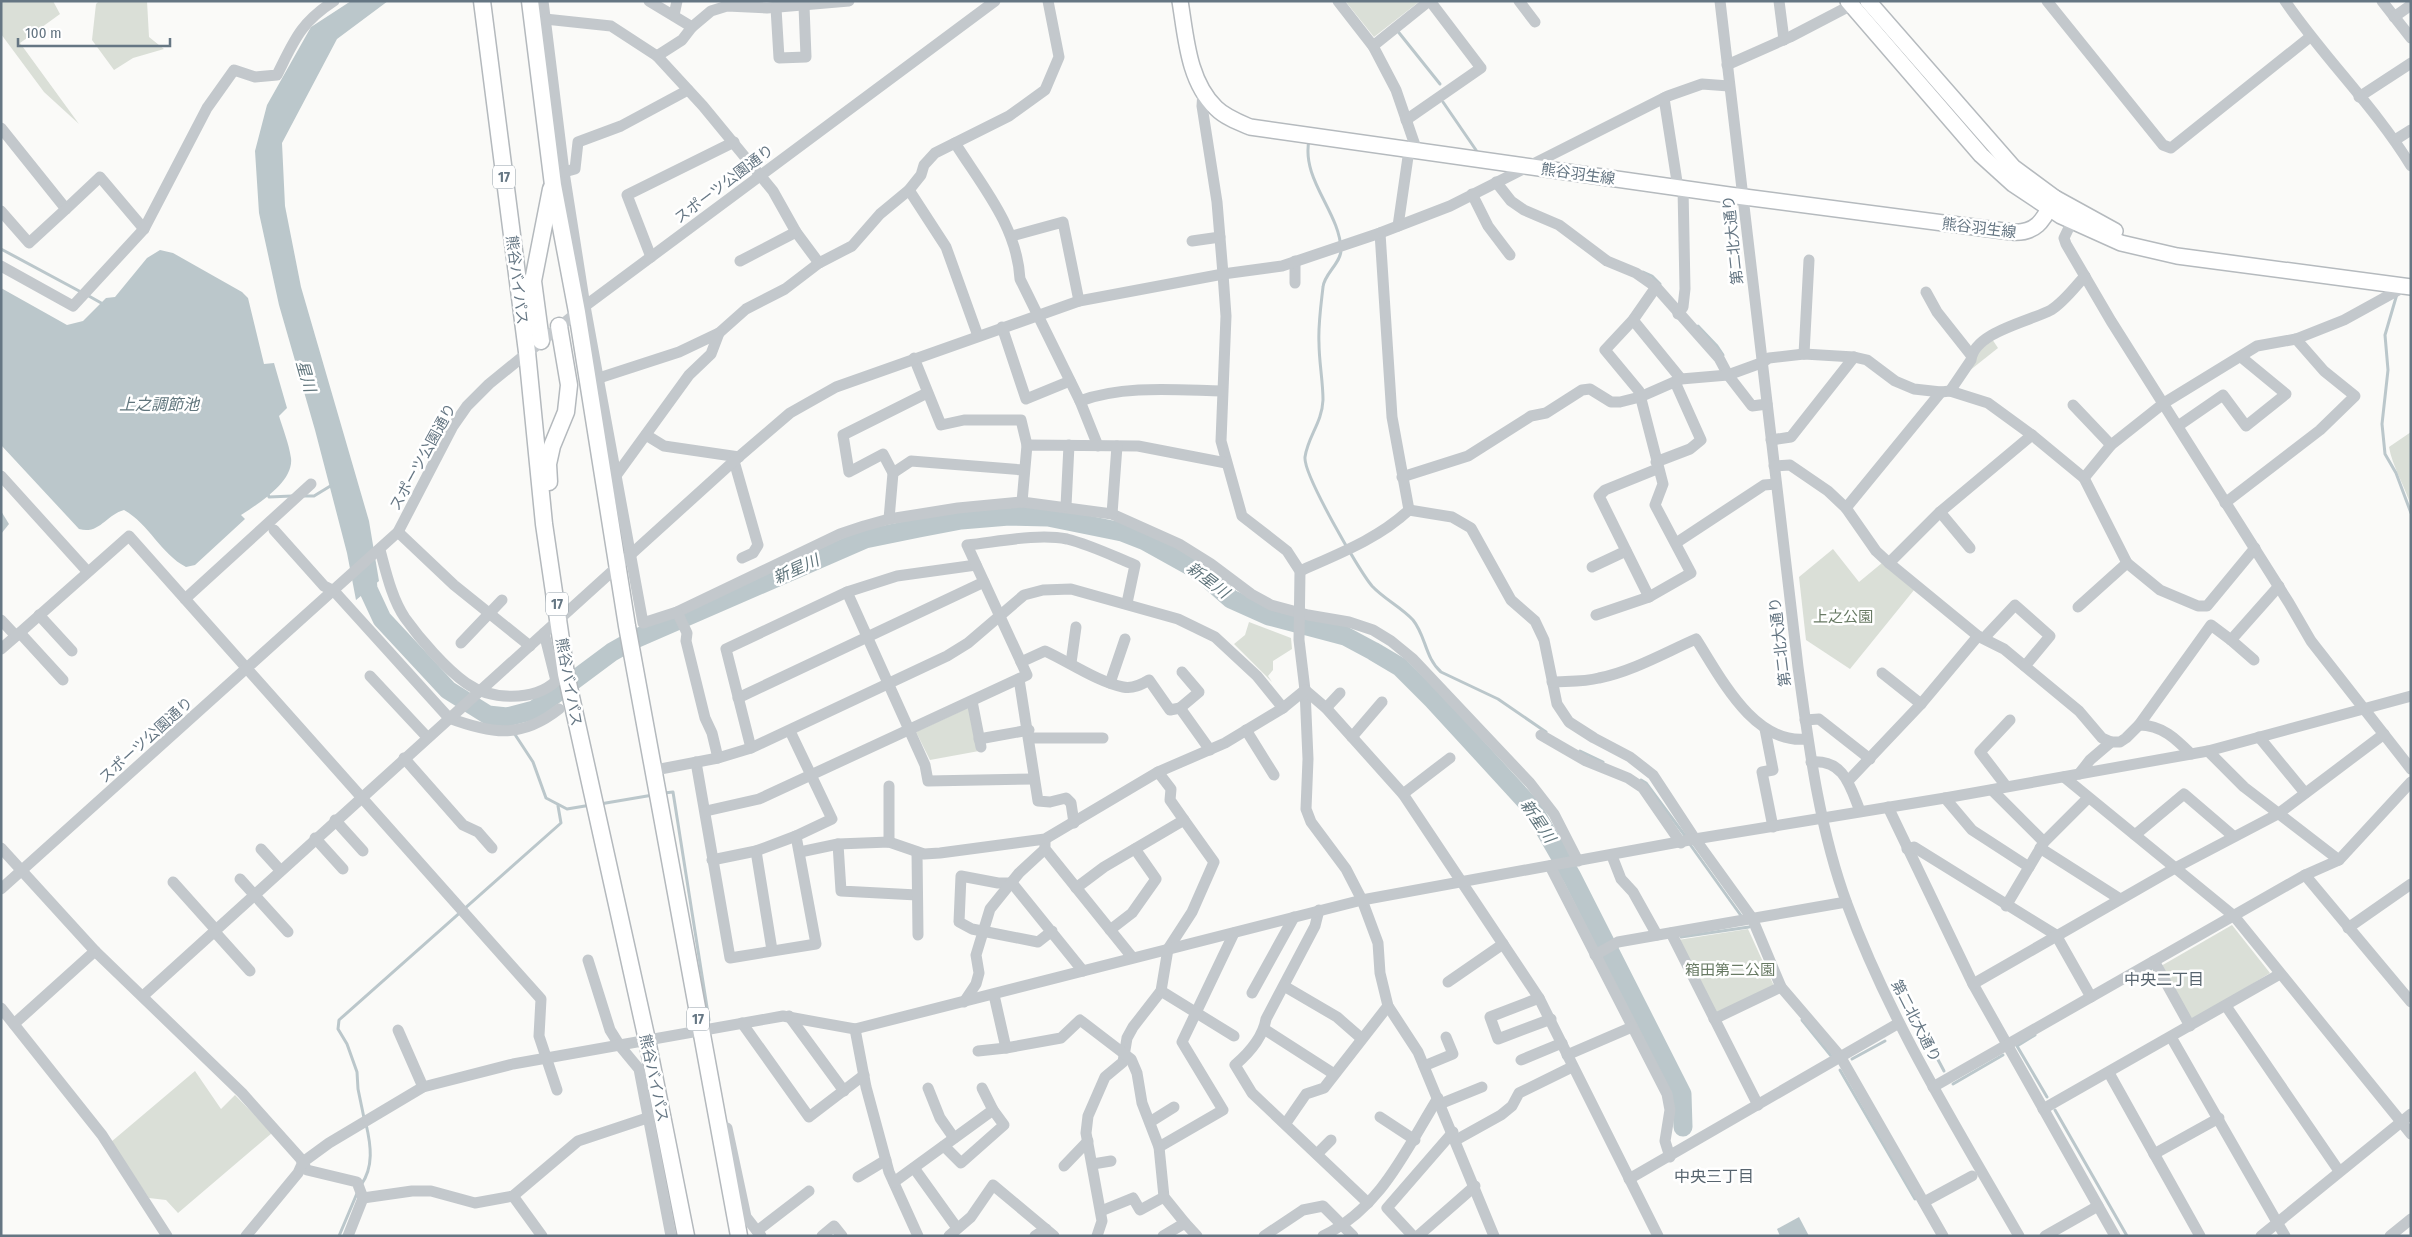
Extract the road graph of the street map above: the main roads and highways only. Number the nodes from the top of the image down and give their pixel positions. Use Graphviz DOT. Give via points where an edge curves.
graph roads {
  1 [pos="530,1"];
  2 [pos="1180,1"];
  3 [pos="1868,1"];
  4 [pos="483,2"];
  5 [pos="1853,3"];
  6 [pos="553,185"];
  7 [pos="2052,204"];
  8 [pos="2401,288"];
  9 [pos="559,326"];
  10 [pos="541,341"];
  11 [pos="546,535"];
  12 [pos="686,1236"];
  13 [pos="739,1236"];
  1 -- 6 [label="highway, 17"];
  2 -- 7 [label="main road, 熊谷羽生線" via="1190,60 1203,91 1216,108 1250,127 2023,233 2039,223"];
  3 -- 7 [label="main road" via="1997,151"];
  4 -- 11 [label="highway, 熊谷バイパス / 17"];
  5 -- 7 [label="main road" via="1981,155 2013,184"];
  6 -- 10 [label="highway" via="548,193 533,281"];
  6 -- 13 [label="highway, 17" via="581,309 617,568 704,1029"];
  7 -- 8 [label="main road" via="2123,239 2177,256"];
  9 -- 11 [label="highway" via="569,385 566,412 548,464 552,524"];
  11 -- 12 [label="highway, 熊谷バイパス / 17" via="566,674 565,706 594,805 647,1040"];
}
